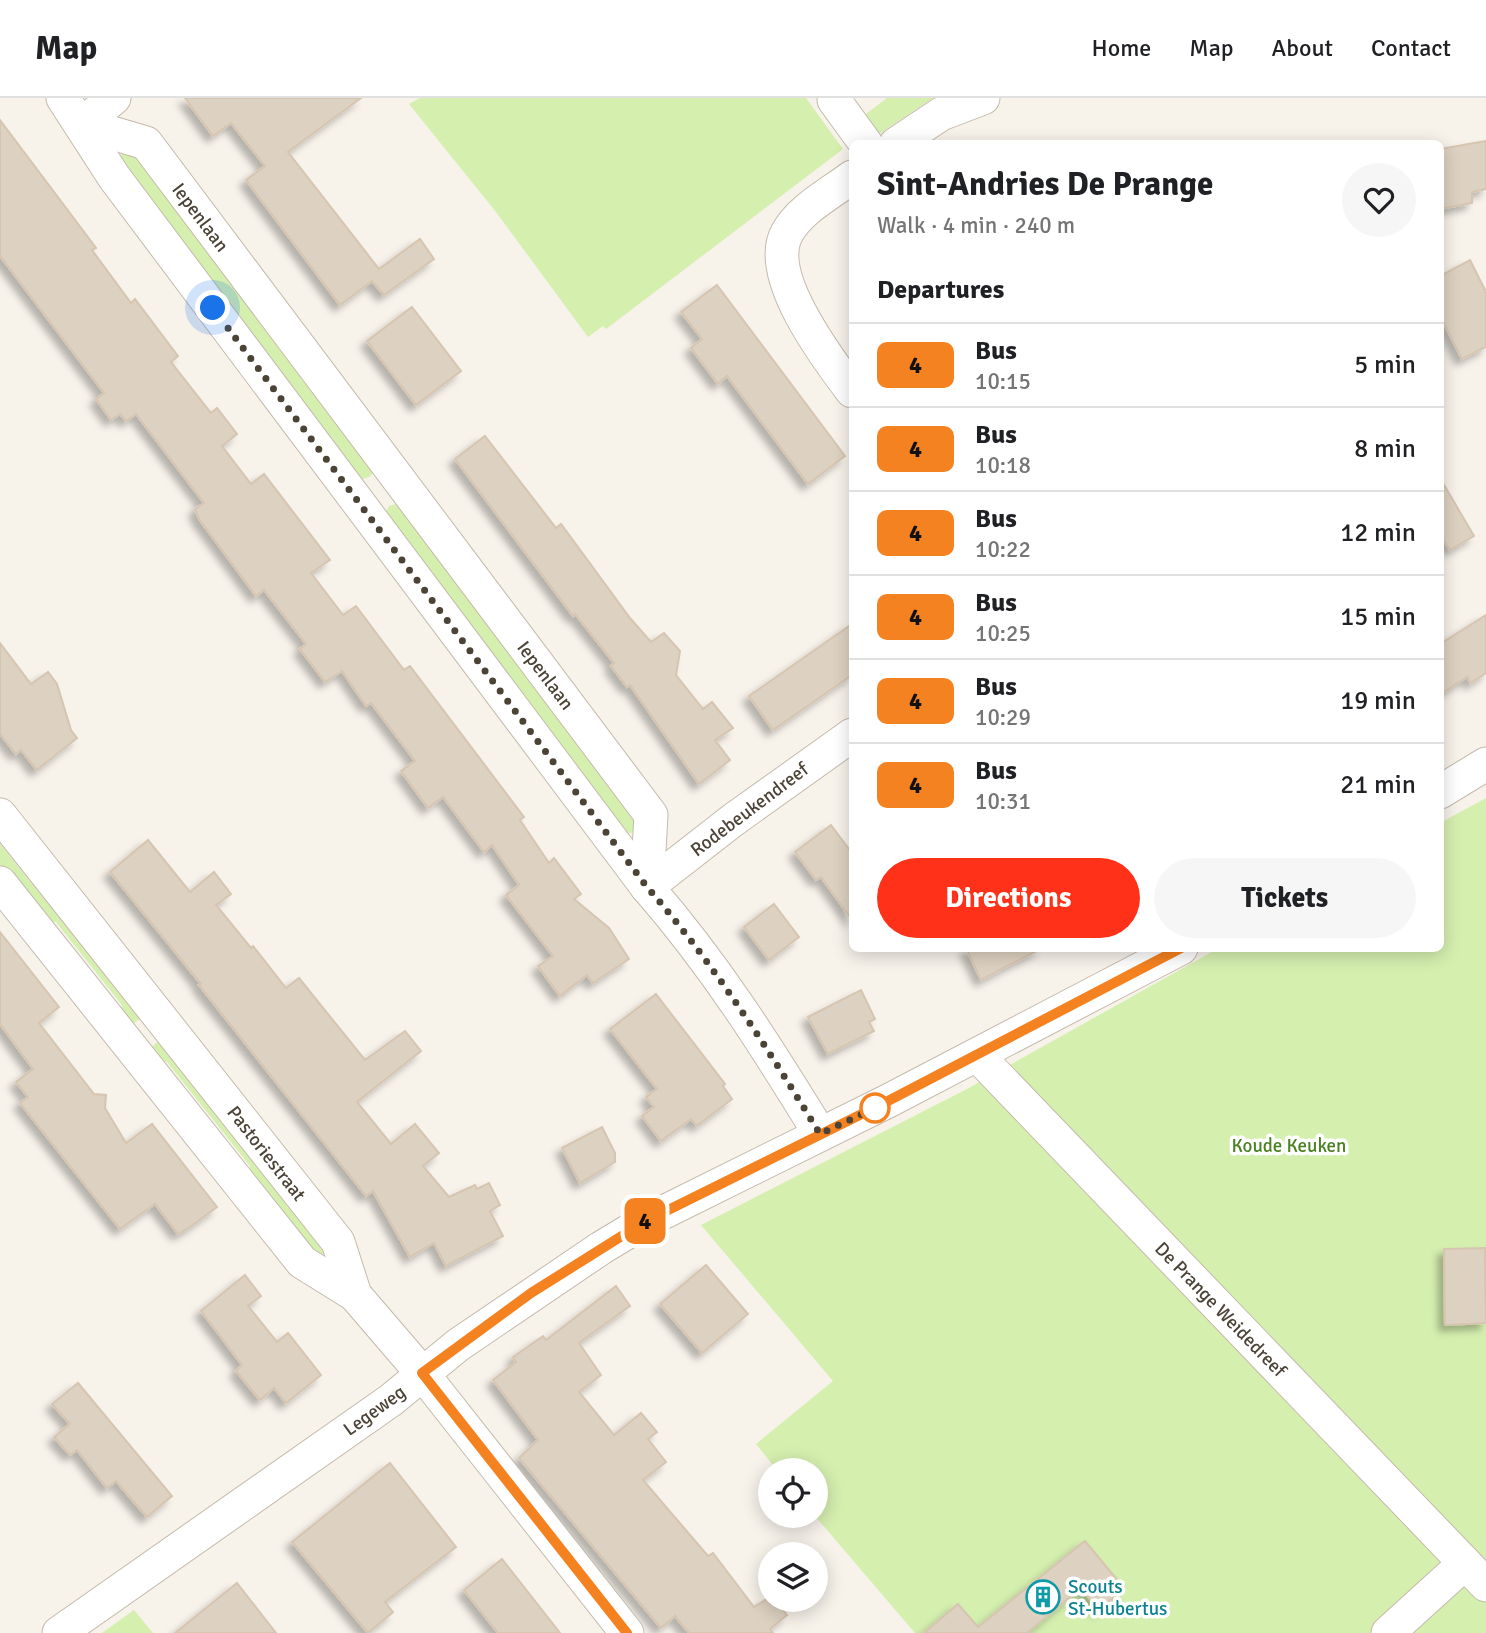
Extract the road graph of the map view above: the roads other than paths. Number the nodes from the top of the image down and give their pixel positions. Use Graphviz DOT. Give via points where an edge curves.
graph roads {
  1 [pos="114,98"];
  2 [pos="837,98"];
  3 [pos="978,99"];
  4 [pos="73,111"];
  5 [pos="863,140"];
  6 [pos="901,140"];
  7 [pos="849,179"];
  8 [pos="849,386"];
  9 [pos="397,478"];
  10 [pos="361,505"];
  11 [pos="849,737"];
  12 [pos="1486,764"];
  13 [pos="1444,790"];
  14 [pos="0,815"];
  15 [pos="0,883"];
  16 [pos="647,887"];
  17 [pos="1173,952"];
  18 [pos="162,1020"];
  19 [pos="131,1046"];
  20 [pos="977,1055"];
  21 [pos="820,1134"];
  22 [pos="355,1295"];
  23 [pos="422,1373"];
  24 [pos="1475,1574"];
  25 [pos="59,1633"];
  26 [pos="627,1633"];
  27 [pos="1388,1633"];
  1 -- 4 [label="street"];
  2 -- 5 [label="street" via="834,100"];
  3 -- 6 [label="street" via="941,114"];
  4 -- 9 [label="street, Iepenlaan" via="146,143"];
  4 -- 10 [label="street" via="114,177"];
  7 -- 8 [label="street" via="793,224 781,257 807,323"];
  9 -- 10 [label="street"];
  9 -- 16 [label="street, Iepenlaan" via="651,815"];
  10 -- 16 [label="street"];
  11 -- 16 [label="street, Rodebeukendreef"];
  12 -- 13 [label="street"];
  14 -- 18 [label="street, Pastoriestraat"];
  15 -- 19 [label="street, Pastoriestraat"];
  16 -- 21 [label="street" via="725,982"];
  17 -- 20 [label="street, Legeweg"];
  18 -- 19 [label="street"];
  18 -- 22 [label="street, Pastoriestraat" via="338,1242"];
  19 -- 22 [label="street, Pastoriestraat" via="302,1262"];
  20 -- 21 [label="street, Legeweg"];
  20 -- 24 [label="street, De Prange Weidedreef"];
  21 -- 23 [label="street, Legeweg" via="644,1222 531,1293"];
  22 -- 23 [label="street, Pastoriestraat"];
  23 -- 25 [label="street, Legeweg" via="391,1400"];
  23 -- 26 [label="street, Pastoriestraat"];
  24 -- 27 [label="street, De Prange Weidedreef"];
}
